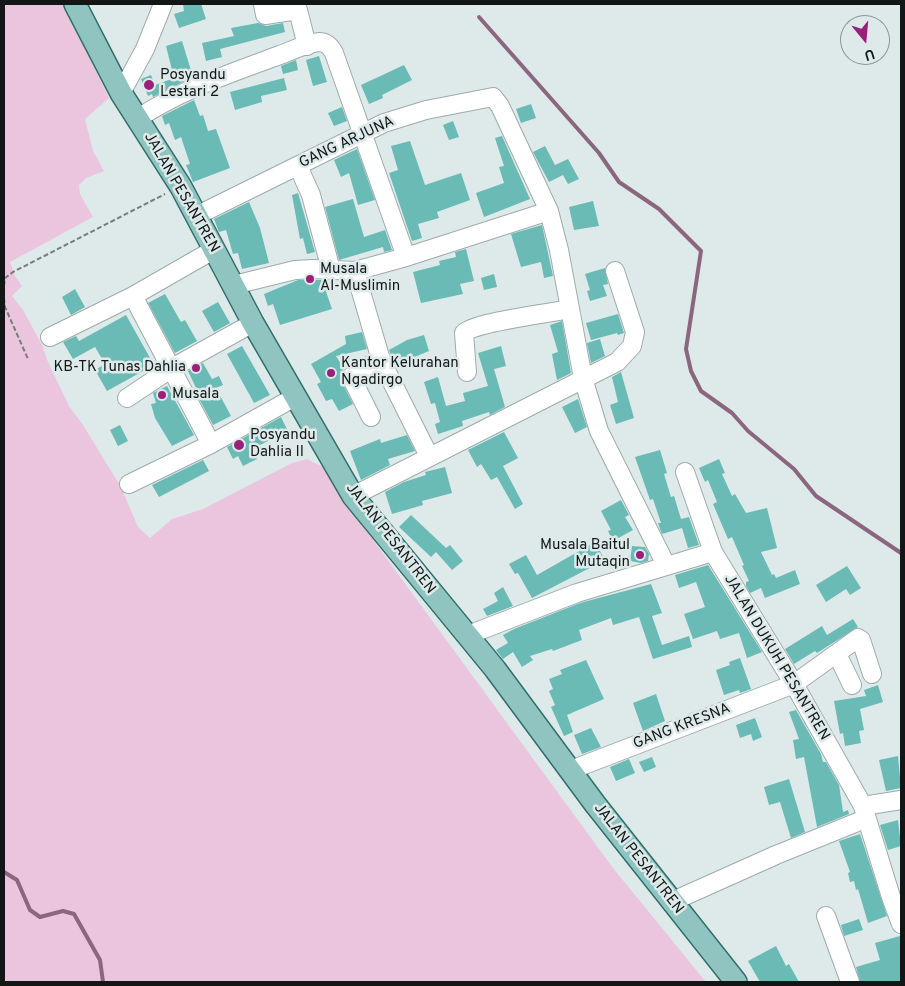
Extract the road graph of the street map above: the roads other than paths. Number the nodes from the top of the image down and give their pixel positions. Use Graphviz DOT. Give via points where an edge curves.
graph roads {
  1 [pos="75,4"];
  2 [pos="163,4"];
  3 [pos="263,4"];
  4 [pos="307,46"];
  5 [pos="121,93"];
  6 [pos="137,118"];
  7 [pos="363,133"];
  8 [pos="298,166"];
  9 [pos="549,211"];
  10 [pos="196,216"];
  11 [pos="215,249"];
  12 [pos="406,257"];
  13 [pos="331,270"];
  14 [pos="355,271"];
  15 [pos="615,271"];
  16 [pos="234,285"];
  17 [pos="133,296"];
  18 [pos="570,309"];
  19 [pos="254,323"];
  20 [pos="50,337"];
  21 [pos="381,360"];
  22 [pos="172,368"];
  23 [pos="467,372"];
  24 [pos="583,378"];
  25 [pos="295,397"];
  26 [pos="127,398"];
  27 [pos="371,418"];
  28 [pos="211,444"];
  29 [pos="429,456"];
  30 [pos="685,472"];
  31 [pos="129,484"];
  32 [pos="353,496"];
  33 [pos="713,552"];
  34 [pos="666,565"];
  35 [pos="468,636"];
  36 [pos="837,654"];
  37 [pos="872,674"];
  38 [pos="794,684"];
  39 [pos="852,685"];
  40 [pos="571,770"];
  41 [pos="901,800"];
  42 [pos="864,813"];
  43 [pos="672,902"];
  44 [pos="826,916"];
  45 [pos="901,924"];
  46 [pos="736,982"];
  47 [pos="850,982"];
  1 -- 5 [label="main road, JALAN PESANTREN"];
  2 -- 5 [label="street" via="145,49"];
  3 -- 4 [label="street" via="265,15 298,10"];
  4 -- 6 [label="street" via="179,94"];
  4 -- 7 [label="street" via="324,43 334,52"];
  5 -- 6 [label="main road, JALAN PESANTREN"];
  6 -- 10 [label="main road, JALAN PESANTREN" via="181,186"];
  7 -- 8 [label="street, GANG ARJUNA"];
  7 -- 9 [label="street, GANG ARJUNA" via="426,110 493,97"];
  7 -- 12 [label="street"];
  8 -- 10 [label="street, GANG ARJUNA"];
  8 -- 13 [label="street" via="311,195"];
  9 -- 12 [label="street"];
  9 -- 18 [label="street"];
  10 -- 11 [label="main road, JALAN PESANTREN"];
  11 -- 16 [label="main road, JALAN PESANTREN"];
  11 -- 17 [label="street"];
  12 -- 14 [label="street"];
  13 -- 14 [label="street"];
  13 -- 16 [label="street" via="288,271"];
  14 -- 21 [label="street"];
  15 -- 24 [label="street" via="634,332 632,346 616,362"];
  16 -- 19 [label="main road, JALAN PESANTREN"];
  17 -- 20 [label="street"];
  17 -- 22 [label="street"];
  18 -- 23 [label="street" via="468,329 464,333"];
  18 -- 24 [label="street"];
  19 -- 22 [label="street"];
  19 -- 25 [label="main road, JALAN PESANTREN"];
  21 -- 27 [label="street" via="352,377"];
  21 -- 29 [label="street"];
  22 -- 26 [label="street"];
  22 -- 28 [label="street"];
  24 -- 29 [label="street"];
  24 -- 34 [label="street" via="599,431"];
  25 -- 28 [label="street"];
  25 -- 32 [label="main road, JALAN PESANTREN"];
  28 -- 31 [label="street"];
  29 -- 32 [label="street"];
  30 -- 33 [label="street, JALAN DUKUH PESANTREN"];
  32 -- 35 [label="main road, JALAN PESANTREN"];
  33 -- 34 [label="street"];
  33 -- 38 [label="street, JALAN DUKUH PESANTREN"];
  34 -- 35 [label="street" via="577,593"];
  35 -- 40 [label="main road, JALAN PESANTREN"];
  36 -- 37 [label="street, GANG KRESNA" via="860,638"];
  36 -- 38 [label="street, GANG KRESNA"];
  36 -- 39 [label="street"];
  38 -- 40 [label="street, GANG KRESNA"];
  38 -- 42 [label="street, JALAN DUKUH PESANTREN"];
  40 -- 43 [label="main road, JALAN PESANTREN"];
  41 -- 42 [label="street"];
  42 -- 43 [label="street"];
  42 -- 45 [label="street, JALAN DUKUH PESANTREN"];
  43 -- 46 [label="main road, JALAN PESANTREN"];
  44 -- 47 [label="street"];
}
